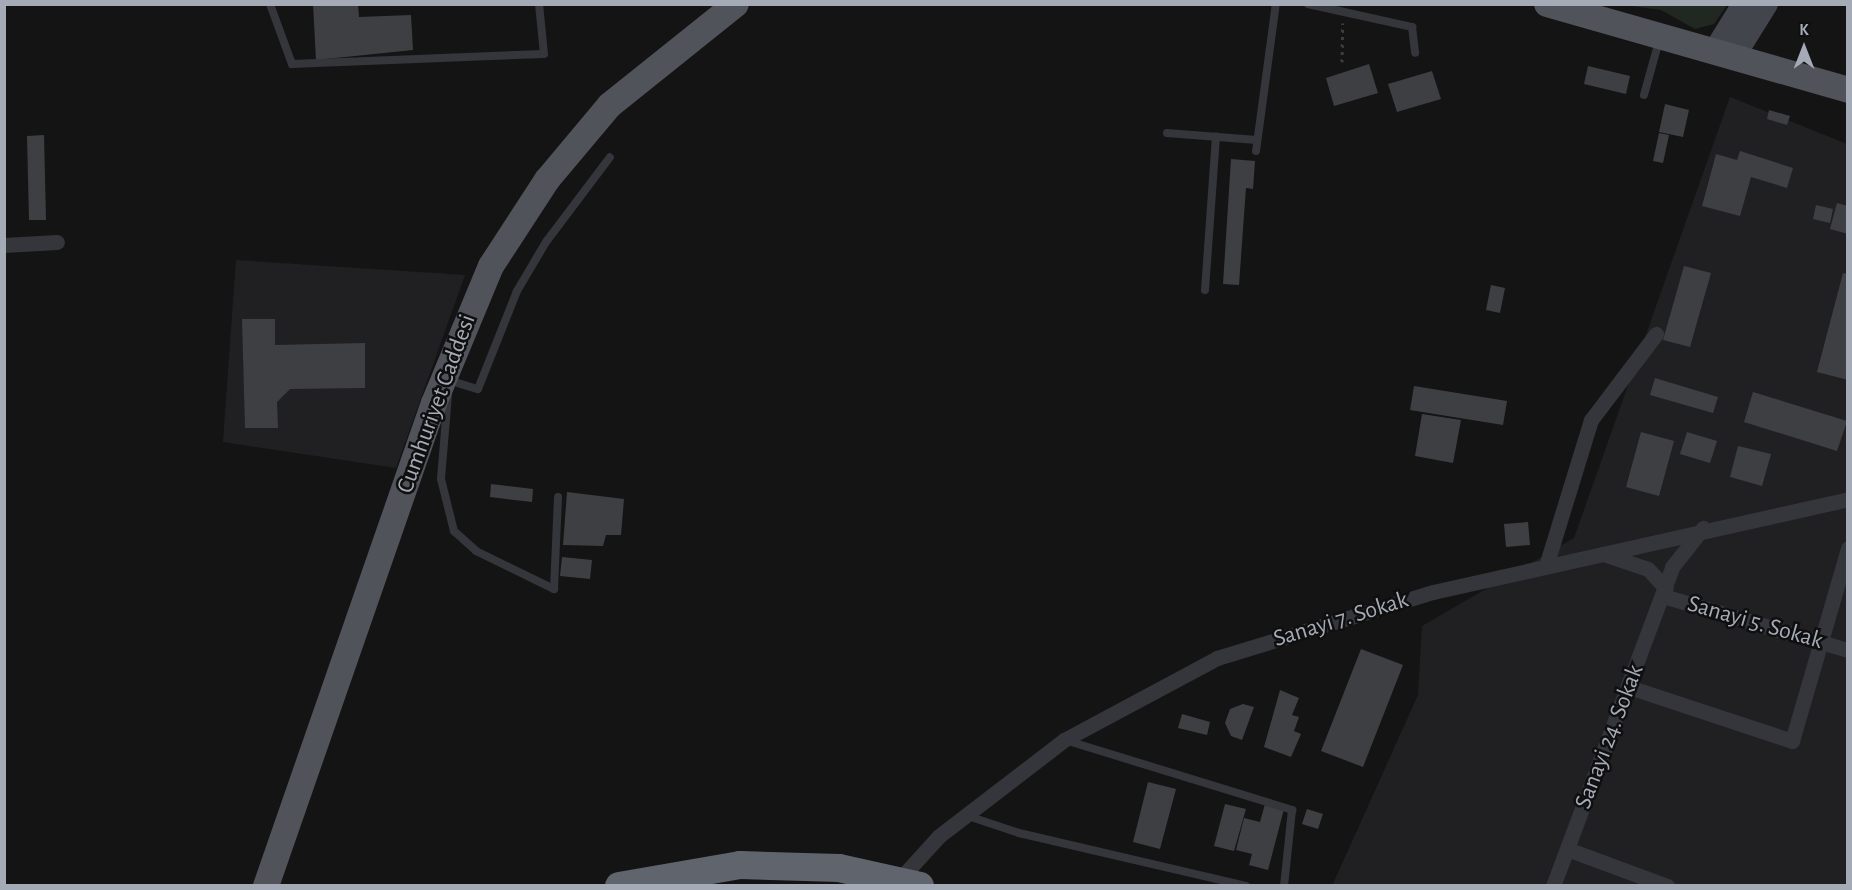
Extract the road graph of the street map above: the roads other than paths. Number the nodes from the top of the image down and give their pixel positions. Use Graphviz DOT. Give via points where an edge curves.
graph roads {
  1 [pos="270,4"];
  2 [pos="539,4"];
  3 [pos="736,4"];
  4 [pos="1276,4"];
  5 [pos="1308,4"];
  6 [pos="1547,4"];
  7 [pos="1743,4"];
  8 [pos="1767,4"];
  9 [pos="1660,36"];
  10 [pos="1415,53"];
  11 [pos="1724,54"];
  12 [pos="1848,90"];
  13 [pos="1644,95"];
  14 [pos="1167,133"];
  15 [pos="1216,136"];
  16 [pos="1257,140"];
  17 [pos="1256,151"];
  18 [pos="610,157"];
  19 [pos="57,242"];
  20 [pos="4,245"];
  21 [pos="1205,290"];
  22 [pos="1656,334"];
  23 [pos="444,379"];
  24 [pos="558,497"];
  25 [pos="1848,499"];
  26 [pos="1703,528"];
  27 [pos="1848,548"];
  28 [pos="1601,553"];
  29 [pos="1546,566"];
  30 [pos="1843,589"];
  31 [pos="1665,592"];
  32 [pos="1821,642"];
  33 [pos="1848,650"];
  34 [pos="1629,687"];
  35 [pos="1064,740"];
  36 [pos="965,815"];
  37 [pos="1567,849"];
  38 [pos="910,883"];
  39 [pos="266,885"];
  40 [pos="619,885"];
  41 [pos="1246,885"];
  42 [pos="1284,885"];
  43 [pos="1554,885"];
  44 [pos="1667,885"];
  1 -- 2 [label="lane" via="292,64 544,54"];
  3 -- 23 [label="main road, Cumhuriyet Caddesi" via="634,82 566,155 491,266"];
  4 -- 16 [label="lane"];
  5 -- 10 [label="lane" via="1412,27"];
  6 -- 9 [label="main road"];
  7 -- 11 [label="street"];
  8 -- 11 [label="street"];
  9 -- 11 [label="main road"];
  9 -- 13 [label="lane"];
  11 -- 12 [label="main road"];
  14 -- 15 [label="lane"];
  15 -- 16 [label="lane"];
  15 -- 21 [label="lane"];
  16 -- 17 [label="lane"];
  18 -- 23 [label="lane" via="546,242 517,291 478,389"];
  19 -- 20 [label="street"];
  22 -- 29 [label="street" via="1591,420"];
  23 -- 24 [label="lane" via="448,394 442,498 454,531 476,551 554,589"];
  23 -- 39 [label="main road, Cumhuriyet Caddesi"];
  25 -- 26 [label="street, Sanayi 7. Sokak"];
  26 -- 28 [label="street, Sanayi 7. Sokak"];
  26 -- 31 [label="street, Sanayi 24. Sokak" via="1681,550"];
  27 -- 30 [label="street"];
  28 -- 29 [label="street, Sanayi 7. Sokak"];
  28 -- 31 [label="street" via="1648,569"];
  29 -- 35 [label="street, Sanayi 7. Sokak" via="1433,592 1217,658"];
  30 -- 32 [label="street"];
  31 -- 32 [label="street, Sanayi 5. Sokak"];
  31 -- 34 [label="street, Sanayi 24. Sokak"];
  32 -- 33 [label="street, Sanayi 5. Sokak"];
  32 -- 34 [label="street" via="1792,741"];
  34 -- 37 [label="street, Sanayi 24. Sokak"];
  35 -- 36 [label="street, Sanayi 7. Sokak"];
  35 -- 42 [label="lane" via="1292,810"];
  36 -- 38 [label="street, Sanayi 7. Sokak"];
  36 -- 41 [label="lane" via="1019,833"];
  37 -- 43 [label="street, Sanayi 24. Sokak"];
  37 -- 44 [label="street"];
  38 -- 40 [label="highway" via="839,868 740,864"];
}
